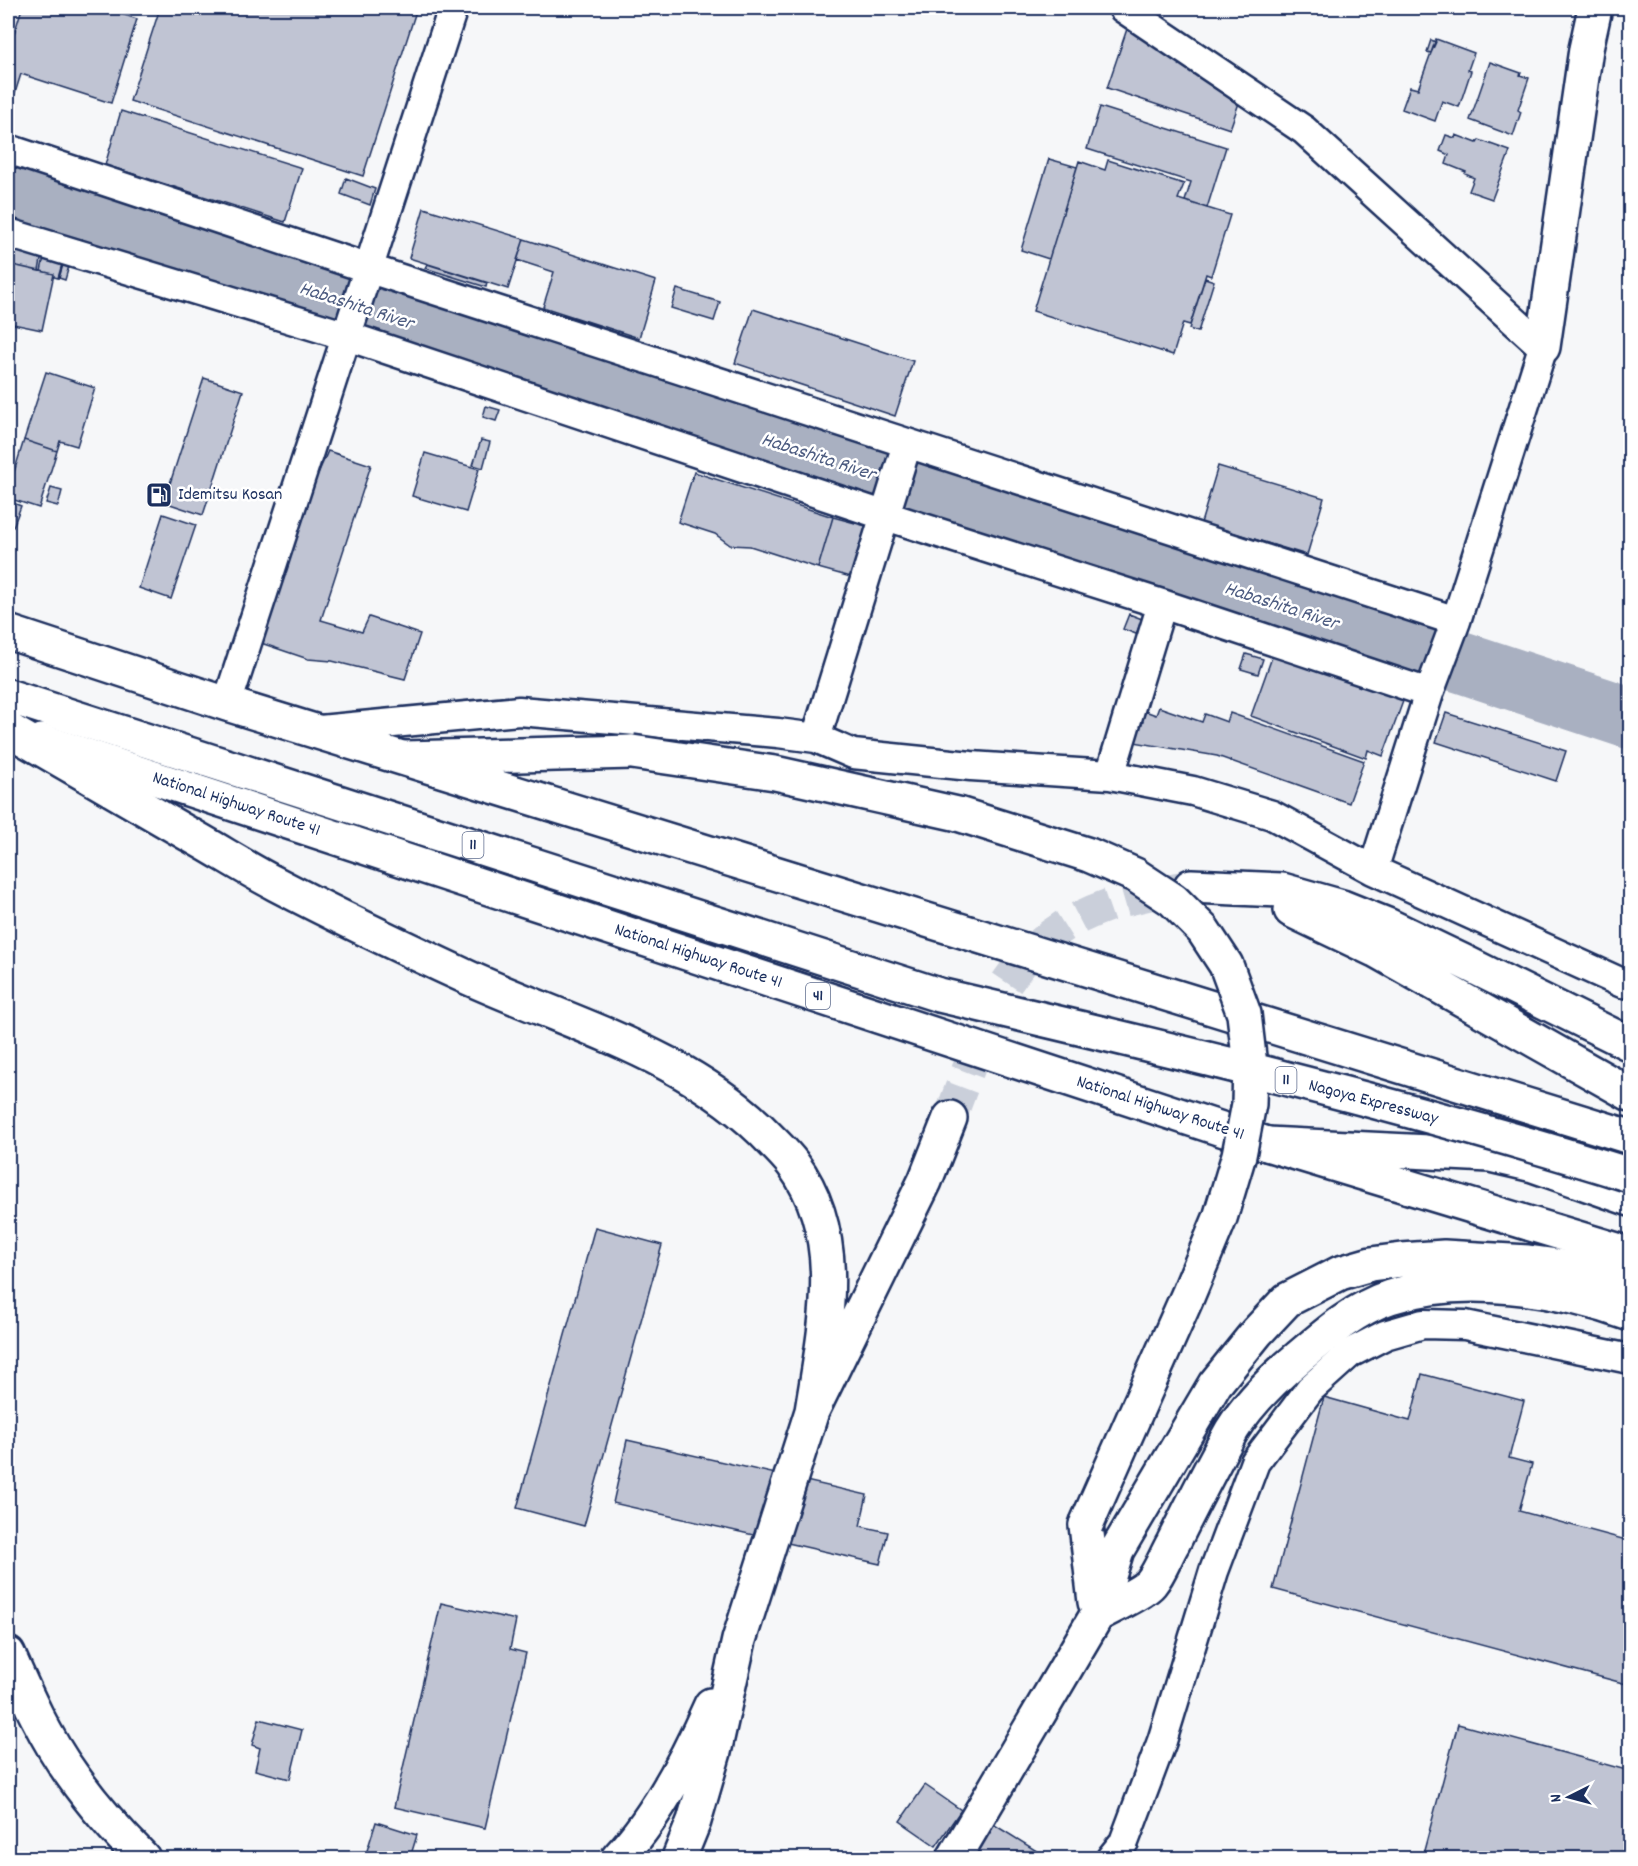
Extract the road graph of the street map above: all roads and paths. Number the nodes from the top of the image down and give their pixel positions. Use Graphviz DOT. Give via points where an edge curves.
graph roads {
  1 [pos="453,8"];
  2 [pos="1123,8"];
  3 [pos="1595,8"];
  4 [pos="8,149"];
  5 [pos="8,233"];
  6 [pos="367,268"];
  7 [pos="347,336"];
  8 [pos="1543,347"];
  9 [pos="908,444"];
  10 [pos="886,516"];
  11 [pos="1162,604"];
  12 [pos="1456,621"];
  13 [pos="8,632"];
  14 [pos="1430,693"];
  15 [pos="8,696"];
  16 [pos="227,704"];
  17 [pos="8,730"];
  18 [pos="318,730"];
  19 [pos="816,738"];
  20 [pos="406,758"];
  21 [pos="1110,775"];
  22 [pos="1373,870"];
  23 [pos="1628,986"];
  24 [pos="1630,1044"];
  25 [pos="1630,1094"];
  26 [pos="950,1118"];
  27 [pos="1630,1137"];
  28 [pos="1267,1144"];
  29 [pos="1630,1175"];
  30 [pos="1630,1199"];
  31 [pos="1630,1254"];
  32 [pos="1630,1280"];
  33 [pos="1630,1314"];
  34 [pos="1630,1359"];
  35 [pos="812,1411"];
  36 [pos="1097,1615"];
  37 [pos="739,1640"];
  38 [pos="8,1654"];
  39 [pos="143,1858"];
  40 [pos="618,1858"];
  41 [pos="679,1858"];
  42 [pos="954,1858"];
  43 [pos="1111,1858"];
  1 -- 6 [label="street"];
  2 -- 8 [label="street" via="1304,130"];
  3 -- 8 [label="main road"];
  4 -- 6 [label="street"];
  5 -- 7 [label="street"];
  6 -- 7 [label="street"];
  6 -- 9 [label="street"];
  7 -- 10 [label="street"];
  7 -- 16 [label="street"];
  8 -- 12 [label="street"];
  9 -- 10 [label="street"];
  9 -- 12 [label="street"];
  10 -- 11 [label="street"];
  10 -- 19 [label="street"];
  11 -- 14 [label="street"];
  11 -- 21 [label="street"];
  12 -- 14 [label="street"];
  13 -- 16 [label="main road"];
  14 -- 22 [label="street"];
  15 -- 29 [label="main road, Nagoya Expressway / 11, bridge" via="939,995 1375,1103"];
  16 -- 18 [label="main road"];
  17 -- 28 [label="main road, National Highway Route 41 / 41"];
  17 -- 35 [label="main road" via="275,883 470,978 660,1060 715,1092 758,1126 793,1164 815,1203 826,1245 828,1286"];
  18 -- 19 [label="street" via="519,711"];
  18 -- 20 [label="main road"];
  19 -- 21 [label="street" via="854,753"];
  20 -- 27 [label="main road"];
  20 -- 36 [label="main road, bridge" via="632,752 775,773 958,814 1089,855 1135,874 1173,900 1203,930 1226,965 1244,1014 1250,1065 1249,1104 1220,1218 1086,1525"];
  21 -- 22 [label="street" via="1193,792 1272,815"];
  22 -- 23 [label="street"];
  24 -- 25 [label="main road" via="1462,961 1342,908 1282,890 1206,886 1291,910 1345,935"];
  26 -- 35 [label="main road" via="925,1181"];
  28 -- 30 [label="main road" via="1490,1155 1533,1165"];
  28 -- 31 [label="main road, National Highway Route 41 / 41"];
  32 -- 36 [label="main road" via="1528,1262 1444,1257 1371,1264 1340,1273 1287,1300 1215,1384 1117,1550"];
  33 -- 36 [label="main road" via="1513,1285 1425,1290 1389,1297 1354,1314 1270,1381 1234,1428 1150,1584"];
  34 -- 43 [label="street" via="1465,1325 1423,1324 1386,1335 1350,1353 1310,1389 1255,1462 1214,1571 1162,1741 1124,1842"];
  35 -- 37 [label="main road"];
  36 -- 42 [label="main road"];
  37 -- 40 [label="main road" via="694,1741 660,1801"];
  37 -- 41 [label="main road" via="714,1752"];
  38 -- 39 [label="main road" via="33,1711 70,1774 112,1827"];
}
